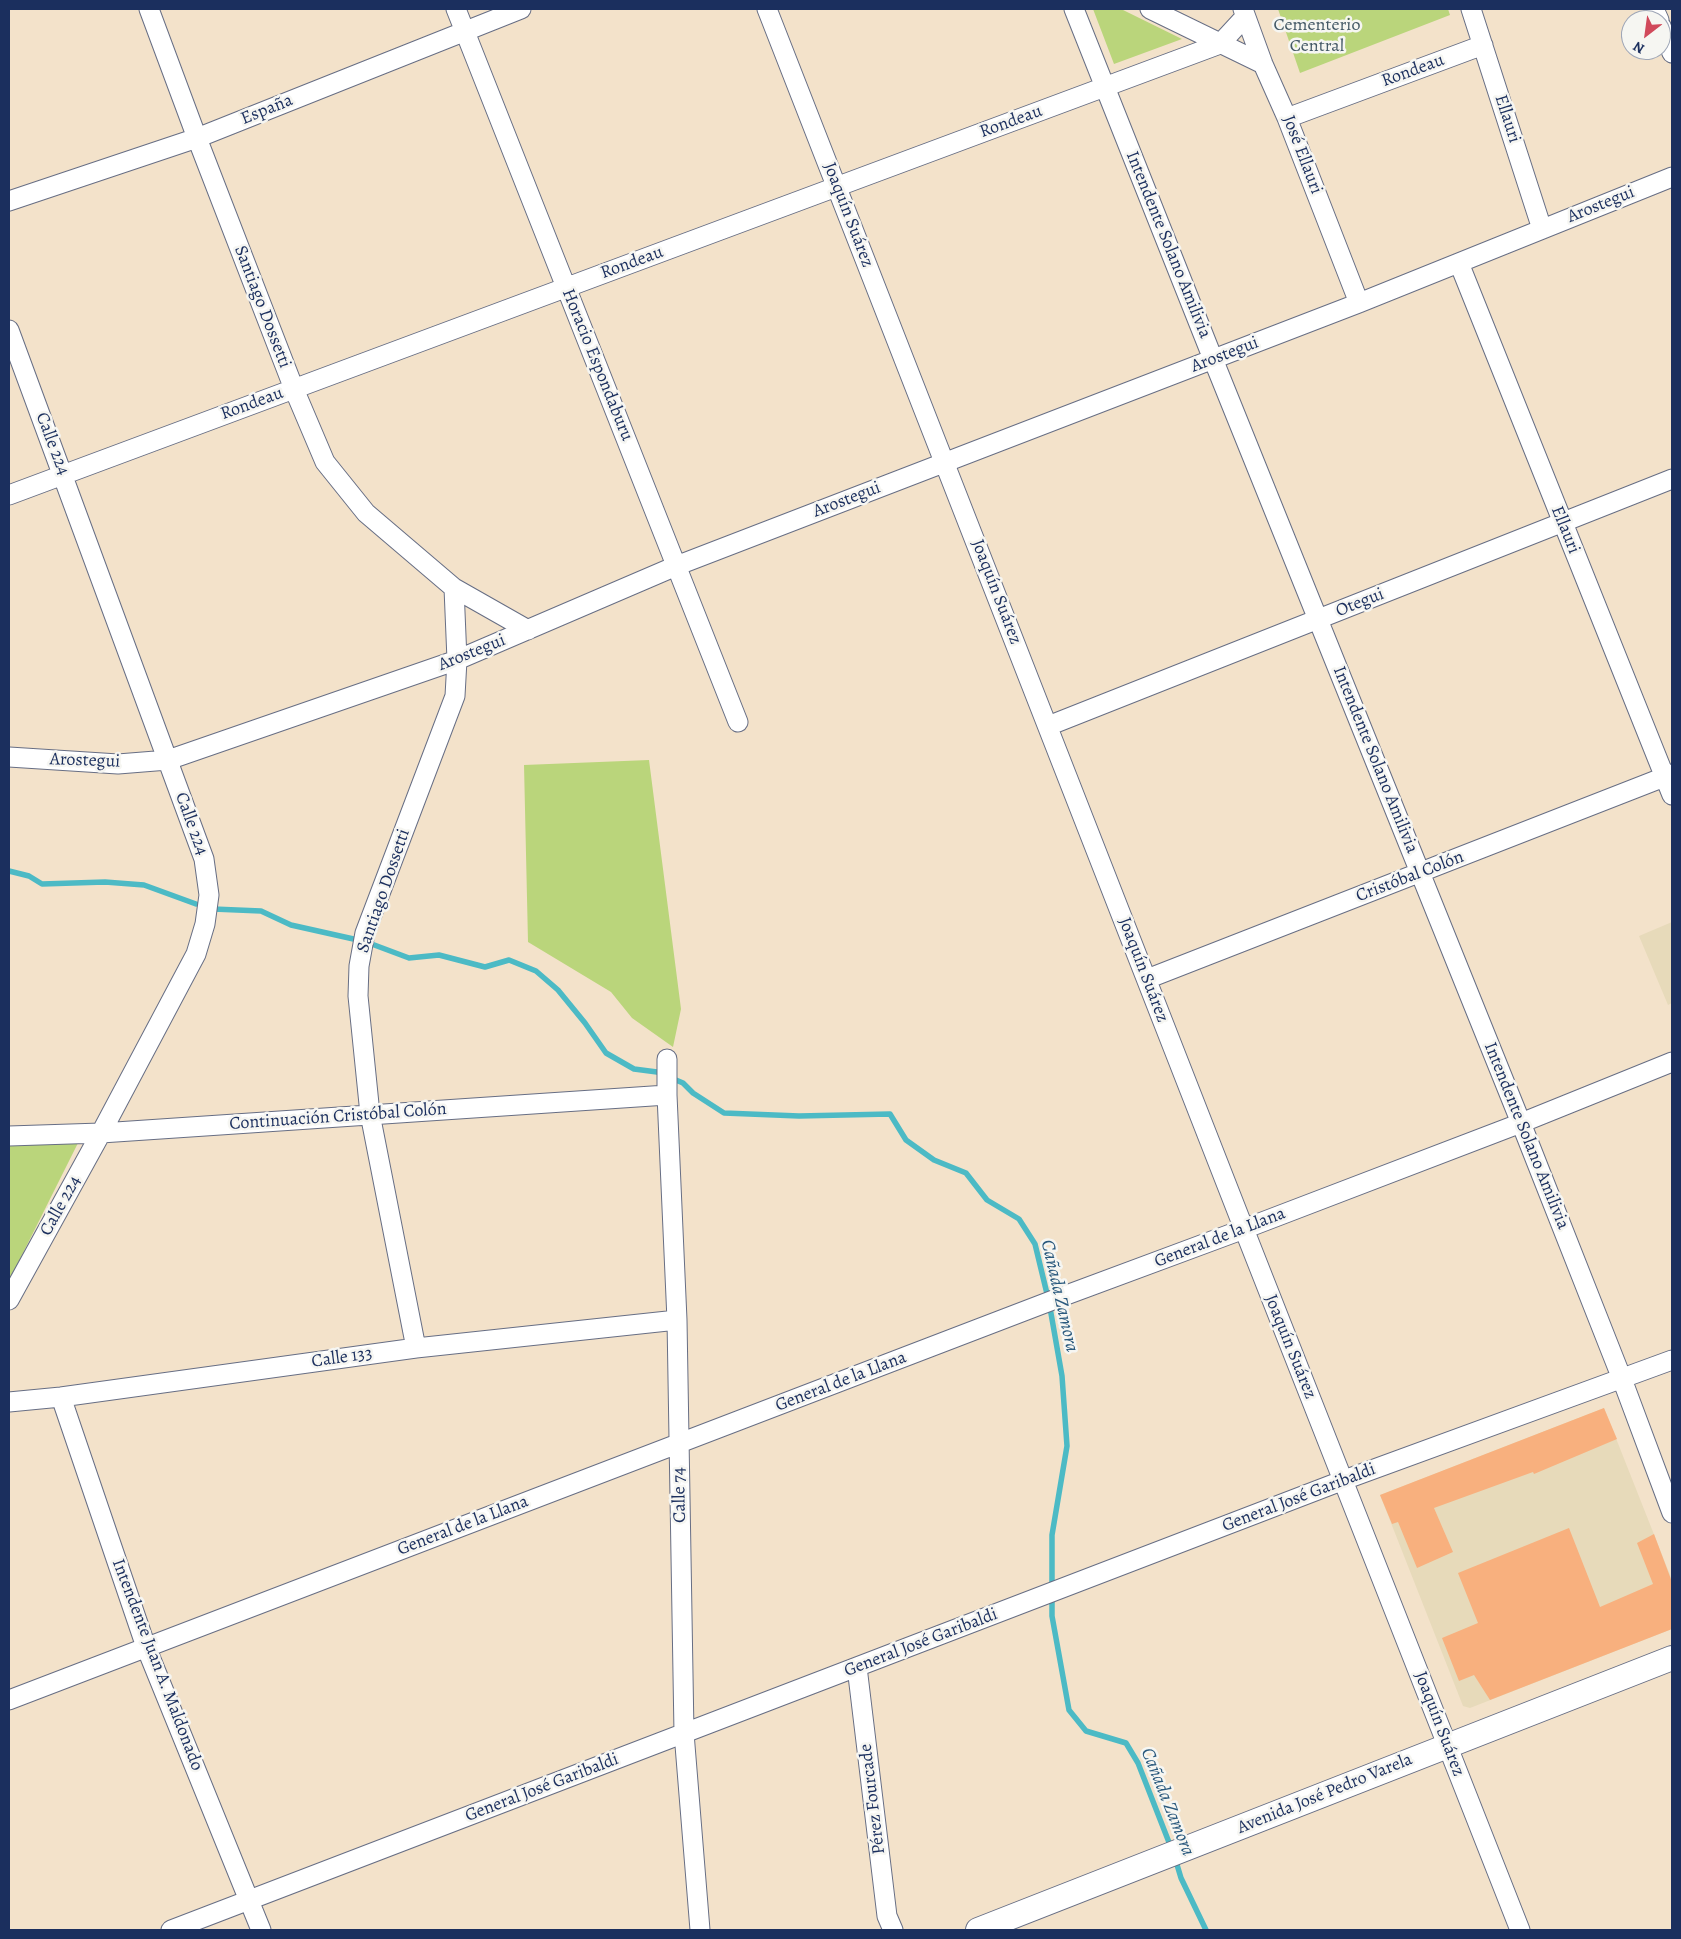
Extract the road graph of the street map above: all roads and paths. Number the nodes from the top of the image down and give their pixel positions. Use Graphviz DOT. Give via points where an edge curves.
graph roads {
  1 [pos="149,9"];
  2 [pos="456,9"];
  3 [pos="521,9"];
  4 [pos="767,9"];
  5 [pos="1074,9"];
  6 [pos="1150,9"];
  7 [pos="1471,9"];
  8 [pos="1244,13"];
  9 [pos="465,32"];
  10 [pos="1220,44"];
  11 [pos="1483,45"];
  12 [pos="1263,64"];
  13 [pos="1106,86"];
  14 [pos="1287,118"];
  15 [pos="197,138"];
  16 [pos="1672,177"];
  17 [pos="837,186"];
  18 [pos="9,201"];
  19 [pos="1542,229"];
  20 [pos="1459,264"];
  21 [pos="566,288"];
  22 [pos="1359,303"];
  23 [pos="9,330"];
  24 [pos="1213,359"];
  25 [pos="294,389"];
  26 [pos="945,463"];
  27 [pos="63,475"];
  28 [pos="1672,479"];
  29 [pos="9,495"];
  30 [pos="1562,524"];
  31 [pos="676,566"];
  32 [pos="454,588"];
  33 [pos="1319,620"];
  34 [pos="528,630"];
  35 [pos="457,660"];
  36 [pos="738,722"];
  37 [pos="1048,726"];
  38 [pos="9,757"];
  39 [pos="168,760"];
  40 [pos="1669,775"];
  41 [pos="1672,795"];
  42 [pos="1420,873"];
  43 [pos="1147,979"];
  44 [pos="1672,1062"];
  45 [pos="667,1077"];
  46 [pos="370,1114"];
  47 [pos="1521,1122"];
  48 [pos="101,1132"];
  49 [pos="9,1136"];
  50 [pos="1244,1230"];
  51 [pos="9,1300"];
  52 [pos="677,1320"];
  53 [pos="416,1348"];
  54 [pos="1672,1360"];
  55 [pos="1622,1379"];
  56 [pos="61,1397"];
  57 [pos="9,1402"];
  58 [pos="679,1444"];
  59 [pos="1344,1480"];
  60 [pos="1672,1513"];
  61 [pos="146,1647"];
  62 [pos="1672,1658"];
  63 [pos="857,1668"];
  64 [pos="9,1700"];
  65 [pos="684,1733"];
  66 [pos="1448,1746"];
  67 [pos="250,1900"];
  68 [pos="171,1930"];
  69 [pos="261,1930"];
  70 [pos="700,1930"];
  71 [pos="893,1930"];
  72 [pos="978,1930"];
  73 [pos="1520,1930"];
  1 -- 15 [label="street, Santiago Dossetti"];
  2 -- 9 [label="street, Horacio Espondaburu"];
  3 -- 9 [label="street, España"];
  4 -- 17 [label="street, Joaquín Suárez"];
  5 -- 13 [label="street, Intendente Solano Amilivia"];
  6 -- 10 [label="street"];
  7 -- 11 [label="street, Ellauri"];
  8 -- 10 [label="street, Rondeau"];
  8 -- 12 [label="street, José Ellauri"];
  9 -- 15 [label="street, España"];
  9 -- 21 [label="street, Horacio Espondaburu"];
  10 -- 12 [label="street"];
  10 -- 13 [label="street, Rondeau"];
  11 -- 14 [label="street, Rondeau"];
  11 -- 19 [label="street, Ellauri"];
  12 -- 14 [label="street, José Ellauri"];
  13 -- 17 [label="street, Rondeau"];
  13 -- 24 [label="street, Intendente Solano Amilivia"];
  14 -- 22 [label="street, José Ellauri"];
  15 -- 18 [label="street, España"];
  15 -- 25 [label="street, Santiago Dossetti"];
  16 -- 19 [label="street, Arostegui"];
  17 -- 21 [label="street, Rondeau"];
  17 -- 26 [label="street, Joaquín Suárez"];
  19 -- 20 [label="street, Arostegui"];
  20 -- 22 [label="street, Arostegui"];
  20 -- 30 [label="street, Ellauri"];
  21 -- 25 [label="street, Rondeau"];
  21 -- 31 [label="street, Horacio Espondaburu"];
  22 -- 24 [label="street, Arostegui"];
  23 -- 27 [label="street, Calle 224"];
  24 -- 26 [label="street, Arostegui"];
  24 -- 33 [label="street, Intendente Solano Amilivia"];
  25 -- 27 [label="street, Rondeau"];
  25 -- 32 [label="street, Santiago Dossetti" via="325,462 366,513"];
  26 -- 31 [label="street, Arostegui"];
  26 -- 37 [label="street, Joaquín Suárez"];
  27 -- 29 [label="street, Rondeau"];
  27 -- 39 [label="street, Calle 224"];
  28 -- 30 [label="street, Otegui"];
  30 -- 33 [label="street, Otegui"];
  30 -- 40 [label="street, Ellauri"];
  31 -- 34 [label="street, Arostegui"];
  31 -- 36 [label="street, Horacio Espondaburu"];
  32 -- 34 [label="street, Santiago Dossetti"];
  32 -- 35 [label="street, Santiago Dossetti"];
  33 -- 37 [label="street, Otegui"];
  33 -- 42 [label="street, Intendente Solano Amilivia"];
  34 -- 35 [label="street, Arostegui"];
  35 -- 39 [label="street, Arostegui"];
  35 -- 46 [label="street, Santiago Dossetti" via="455,696 366,933 361,957 358,996"];
  37 -- 43 [label="street, Joaquín Suárez"];
  38 -- 39 [label="street, Arostegui" via="118,764"];
  39 -- 48 [label="street, Calle 224" via="204,859 209,895 205,924 196,954"];
  40 -- 41 [label="street, Ellauri"];
  40 -- 42 [label="street, Cristóbal Colón"];
  42 -- 43 [label="street, Cristóbal Colón"];
  42 -- 47 [label="street, Intendente Solano Amilivia"];
  43 -- 50 [label="street, Joaquín Suárez"];
  44 -- 47 [label="street, General de la Llana"];
  45 -- 46 [label="street, Continuación Cristóbal Colón"];
  45 -- 52 [label="street, Calle 74"];
  46 -- 48 [label="street, Continuación Cristóbal Colón"];
  46 -- 53 [label="street, Santiago Dossetti"];
  47 -- 50 [label="street, General de la Llana"];
  47 -- 55 [label="street, Intendente Solano Amilivia"];
  48 -- 49 [label="street, Continuación Cristóbal Colón"];
  48 -- 51 [label="street, Calle 224"];
  50 -- 58 [label="street, General de la Llana"];
  50 -- 59 [label="street, Joaquín Suárez"];
  52 -- 53 [label="street, Calle 133"];
  52 -- 58 [label="street, Calle 74"];
  53 -- 56 [label="street, Calle 133"];
  54 -- 55 [label="street, General José Garibaldi"];
  55 -- 59 [label="street, General José Garibaldi"];
  55 -- 60 [label="street, Intendente Solano Amilivia"];
  56 -- 57 [label="street, Calle 133"];
  56 -- 61 [label="street, Intendente Juan A. Maldonado"];
  58 -- 61 [label="street, General de la Llana"];
  58 -- 65 [label="street, Calle 74"];
  59 -- 63 [label="street, General José Garibaldi"];
  59 -- 66 [label="street, Joaquín Suárez"];
  61 -- 64 [label="street, General de la Llana"];
  61 -- 67 [label="street, Intendente Juan A. Maldonado"];
  62 -- 66 [label="street, Avenida José Pedro Varela"];
  63 -- 65 [label="street, General José Garibaldi"];
  63 -- 71 [label="street, Pérez Fourcade" via="887,1916"];
  65 -- 67 [label="street, General José Garibaldi"];
  65 -- 70 [label="street, Calle 74"];
  66 -- 72 [label="street, Avenida José Pedro Varela"];
  66 -- 73 [label="street, Joaquín Suárez"];
  67 -- 68 [label="street, General José Garibaldi"];
  67 -- 69 [label="street, Intendente Juan A. Maldonado"];
}
